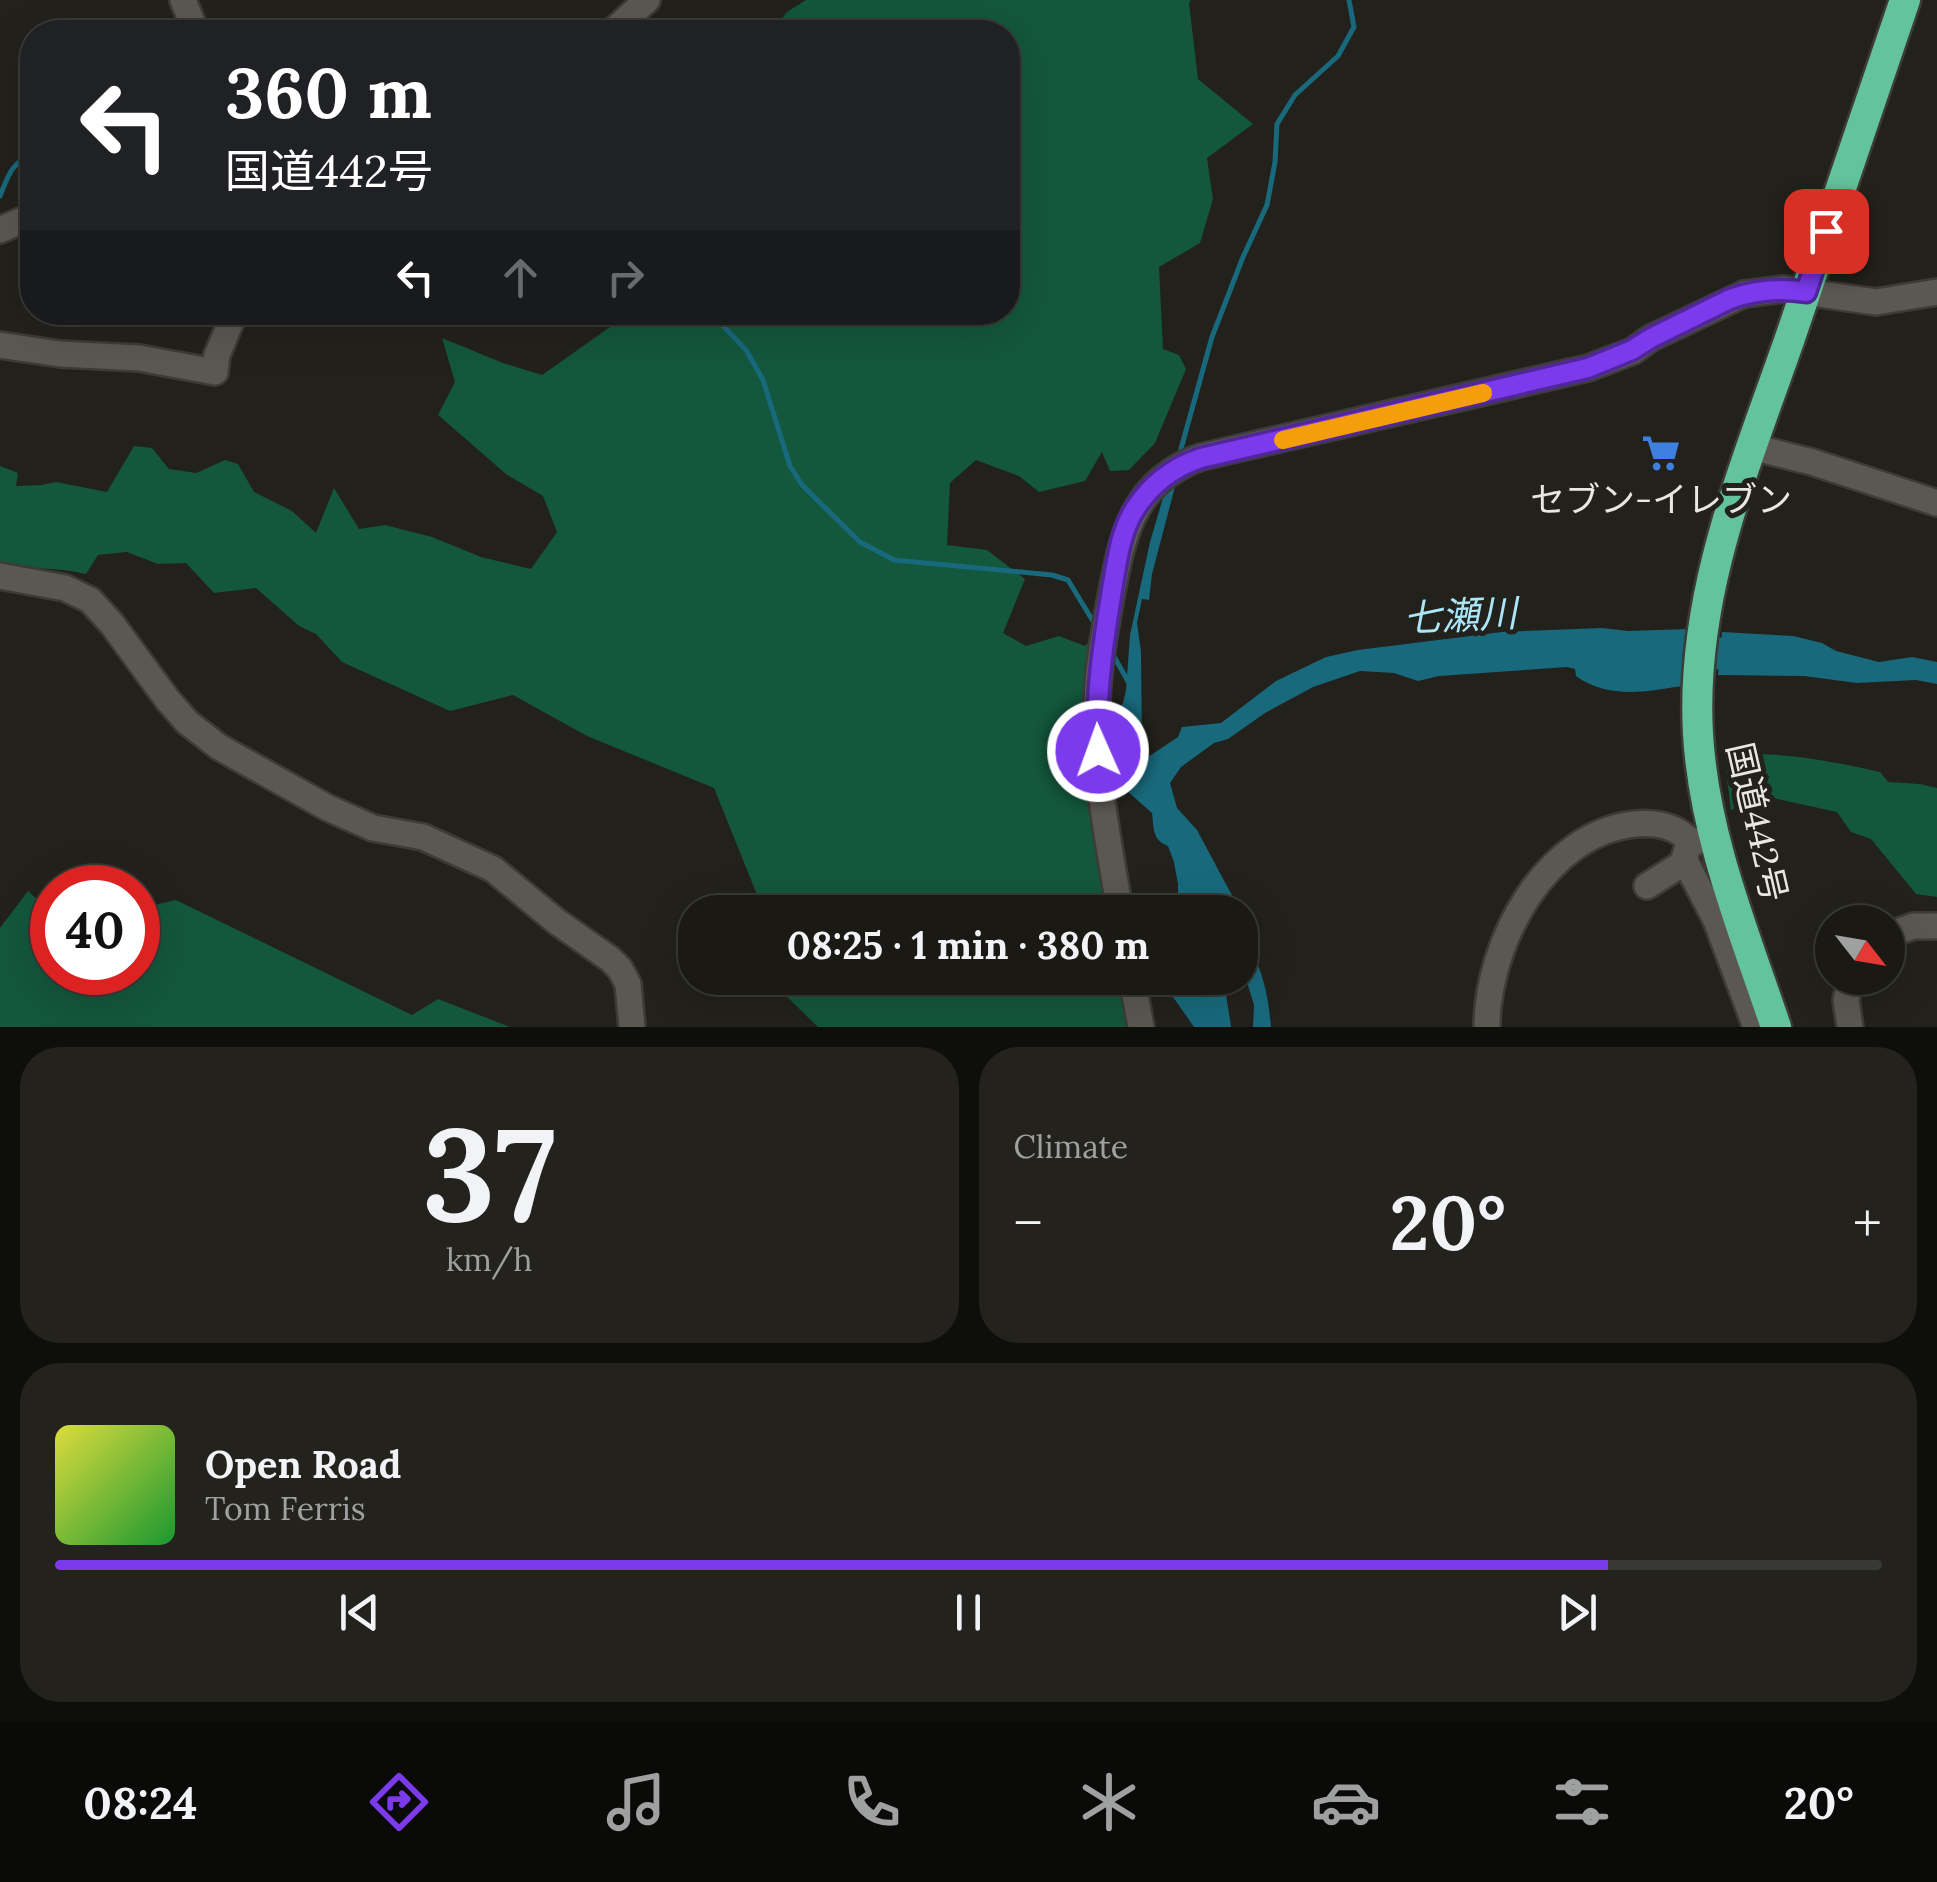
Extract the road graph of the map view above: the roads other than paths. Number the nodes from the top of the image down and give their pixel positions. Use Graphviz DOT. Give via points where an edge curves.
graph roads {
  1 [pos="647,0"];
  2 [pos="1906,0"];
  3 [pos="625,20"];
  4 [pos="1806,292"];
  5 [pos="1937,292"];
  6 [pos="230,325"];
  7 [pos="0,345"];
  8 [pos="1752,447"];
  9 [pos="1937,503"];
  10 [pos="0,576"];
  11 [pos="1700,840"];
  12 [pos="1647,886"];
  13 [pos="1118,895"];
  14 [pos="1937,926"];
  15 [pos="1905,929"];
  16 [pos="1135,995"];
  17 [pos="1847,995"];
  18 [pos="632,1027"];
  19 [pos="1141,1027"];
  20 [pos="1487,1027"];
  21 [pos="1756,1027"];
  22 [pos="1776,1027"];
  23 [pos="1850,1027"];
  1 -- 3 [label="street"];
  2 -- 4 [label="highway, 国道442号"];
  4 -- 5 [label="street" via="1876,302"];
  4 -- 8 [label="highway, 国道442号"];
  4 -- 13 [label="street" via="1744,294 1588,368 1201,458 1158,482 1125,530 1100,666 1096,725"];
  6 -- 7 [label="street" via="215,372"];
  8 -- 9 [label="street"];
  8 -- 11 [label="highway, 国道442号" via="1723,534 1699,660"];
  10 -- 18 [label="street" via="65,588 90,600 187,722 219,747 328,808 373,828 423,837 493,869 620,969"];
  11 -- 12 [label="street"];
  11 -- 20 [label="street" via="1667,826 1628,824 1582,841 1556,862 1500,952"];
  11 -- 21 [label="street" via="1716,920"];
  11 -- 22 [label="highway, 国道442号" via="1731,893"];
  14 -- 15 [label="street"];
  16 -- 19 [label="street"];
  17 -- 23 [label="street"];
}
